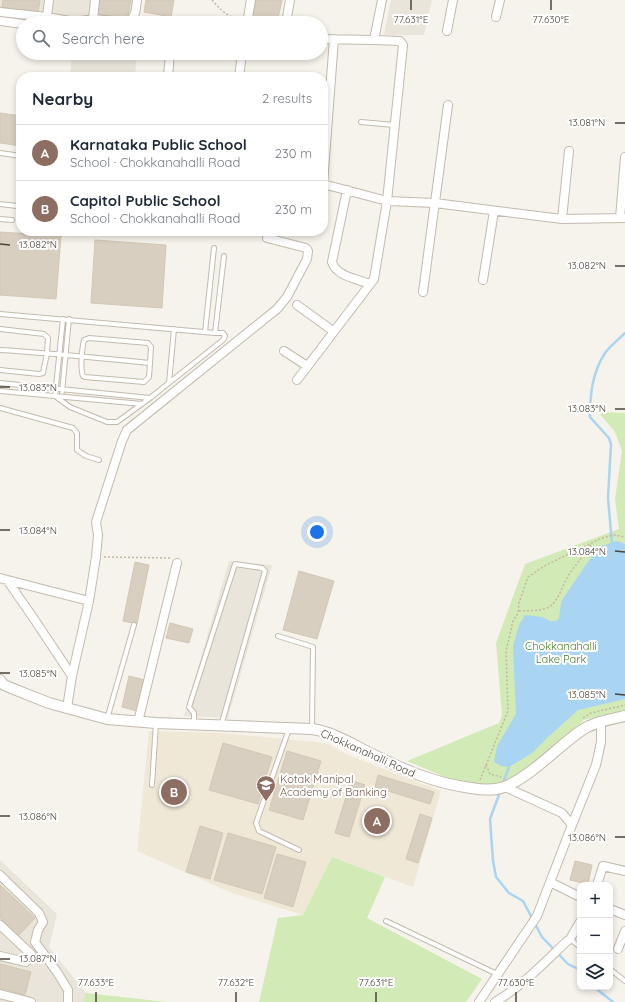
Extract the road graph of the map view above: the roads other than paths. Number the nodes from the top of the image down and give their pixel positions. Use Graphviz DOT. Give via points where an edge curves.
graph roads {
  1 [pos="49,0"];
  2 [pos="95,0"];
  3 [pos="137,0"];
  4 [pos="251,0"];
  5 [pos="290,0"];
  6 [pos="382,0"];
  7 [pos="453,0"];
  8 [pos="500,0"];
  9 [pos="0,12"];
  10 [pos="38,16"];
  11 [pos="47,16"];
  12 [pos="93,16"];
  13 [pos="134,16"];
  14 [pos="248,16"];
  15 [pos="287,16"];
  16 [pos="496,17"];
  17 [pos="0,21"];
  18 [pos="16,23"];
  19 [pos="446,31"];
  20 [pos="328,39"];
  21 [pos="334,39"];
  22 [pos="374,40"];
  23 [pos="169,60"];
  24 [pos="241,60"];
  25 [pos="168,72"];
  26 [pos="240,72"];
  27 [pos="448,105"];
  28 [pos="328,118"];
  29 [pos="361,122"];
  30 [pos="394,125"];
  31 [pos="569,151"];
  32 [pos="0,153"];
  33 [pos="16,155"];
  34 [pos="625,157"];
  35 [pos="328,185"];
  36 [pos="347,190"];
  37 [pos="387,201"];
  38 [pos="434,203"];
  39 [pos="0,204"];
  40 [pos="16,206"];
  41 [pos="494,211"];
  42 [pos="622,218"];
  43 [pos="0,219"];
  44 [pos="562,219"];
  45 [pos="12,220"];
  46 [pos="267,236"];
  47 [pos="214,248"];
  48 [pos="224,256"];
  49 [pos="484,280"];
  50 [pos="370,284"];
  51 [pos="423,292"];
  52 [pos="297,305"];
  53 [pos="0,314"];
  54 [pos="63,319"];
  55 [pos="69,319"];
  56 [pos="0,329"];
  57 [pos="174,329"];
  58 [pos="333,331"];
  59 [pos="205,332"];
  60 [pos="215,333"];
  61 [pos="0,350"];
  62 [pos="284,351"];
  63 [pos="47,353"];
  64 [pos="59,354"];
  65 [pos="65,355"];
  66 [pos="83,357"];
  67 [pos="150,363"];
  68 [pos="307,366"];
  69 [pos="0,370"];
  70 [pos="297,380"];
  71 [pos="0,383"];
  72 [pos="169,383"];
  73 [pos="56,389"];
  74 [pos="62,389"];
  75 [pos="0,391"];
  76 [pos="55,396"];
  77 [pos="62,396"];
  78 [pos="150,398"];
  79 [pos="142,404"];
  80 [pos="0,408"];
  81 [pos="99,460"];
  82 [pos="175,560"];
  83 [pos="4,579"];
  84 [pos="89,601"];
  85 [pos="134,626"];
  86 [pos="278,636"];
  87 [pos="72,676"];
  88 [pos="0,680"];
  89 [pos="67,708"];
  90 [pos="625,716"];
  91 [pos="107,719"];
  92 [pos="138,722"];
  93 [pos="600,722"];
  94 [pos="156,723"];
  95 [pos="194,725"];
  96 [pos="221,726"];
  97 [pos="289,729"];
  98 [pos="312,729"];
  99 [pos="152,785"];
  100 [pos="501,785"];
  101 [pos="572,825"];
  102 [pos="299,850"];
  103 [pos="625,871"];
  104 [pos="0,875"];
  105 [pos="550,882"];
  106 [pos="598,882"];
  107 [pos="577,896"];
  108 [pos="613,910"];
  109 [pos="625,915"];
  110 [pos="386,921"];
  111 [pos="0,925"];
  112 [pos="577,927"];
  113 [pos="625,931"];
  114 [pos="570,939"];
  115 [pos="577,945"];
  116 [pos="618,949"];
  117 [pos="0,956"];
  118 [pos="613,971"];
  119 [pos="498,974"];
  120 [pos="625,981"];
  121 [pos="0,994"];
  122 [pos="31,1002"];
  123 [pos="68,1002"];
  124 [pos="479,1002"];
  125 [pos="494,1002"];
  1 -- 11 [label="street"];
  2 -- 12 [label="street"];
  3 -- 13 [label="street"];
  4 -- 14 [label="street"];
  5 -- 15 [label="street"];
  6 -- 22 [label="street"];
  7 -- 19 [label="street"];
  8 -- 16 [label="street"];
  9 -- 10 [label="street"];
  17 -- 18 [label="street"];
  20 -- 21 [label="street"];
  21 -- 22 [label="street"];
  21 -- 28 [label="street"];
  22 -- 30 [label="street" via="400,41 403,45"];
  23 -- 25 [label="street"];
  24 -- 26 [label="street"];
  27 -- 38 [label="street"];
  29 -- 30 [label="lane"];
  30 -- 37 [label="street"];
  31 -- 44 [label="street"];
  32 -- 33 [label="lane"];
  34 -- 42 [label="street"];
  35 -- 36 [label="street"];
  36 -- 37 [label="street"];
  36 -- 50 [label="street" via="332,262 333,268"];
  37 -- 38 [label="street"];
  37 -- 50 [label="street" via="374,279"];
  38 -- 41 [label="street"];
  38 -- 51 [label="street"];
  39 -- 40 [label="lane"];
  41 -- 44 [label="street"];
  41 -- 49 [label="street"];
  42 -- 44 [label="street"];
  43 -- 45 [label="lane"];
  46 -- 84 [label="street" via="266,238 306,248 307,259 287,297 277,309 127,430 96,522 98,535"];
  47 -- 59 [label="lane"];
  48 -- 60 [label="lane"];
  50 -- 58 [label="street"];
  52 -- 58 [label="street"];
  53 -- 54 [label="lane"];
  54 -- 55 [label="lane"];
  54 -- 64 [label="lane"];
  55 -- 57 [label="lane"];
  55 -- 65 [label="lane"];
  56 -- 63 [label="lane" via="46,335"];
  57 -- 59 [label="lane"];
  57 -- 72 [label="lane"];
  58 -- 68 [label="street"];
  59 -- 60 [label="lane"];
  60 -- 72 [label="lane" via="223,334 224,338"];
  61 -- 63 [label="lane"];
  62 -- 68 [label="street"];
  63 -- 64 [label="lane"];
  63 -- 69 [label="lane" via="43,373"];
  64 -- 65 [label="lane"];
  64 -- 73 [label="lane"];
  65 -- 66 [label="lane"];
  65 -- 74 [label="lane"];
  66 -- 67 [label="lane"];
  66 -- 67 [label="lane" via="81,373 86,377 144,382 149,377"];
  66 -- 67 [label="lane" via="84,340 88,338 148,343 151,347"];
  68 -- 70 [label="street"];
  71 -- 73 [label="lane"];
  72 -- 78 [label="lane"];
  73 -- 74 [label="lane"];
  73 -- 76 [label="lane"];
  74 -- 77 [label="lane"];
  74 -- 78 [label="lane"];
  75 -- 76 [label="lane"];
  76 -- 77 [label="lane"];
  76 -- 79 [label="lane" via="70,407 113,423"];
  77 -- 79 [label="lane"];
  78 -- 79 [label="lane"];
  80 -- 81 [label="lane" via="73,428 77,432 76,447 79,452"];
  82 -- 92 [label="street"];
  83 -- 84 [label="street"];
  83 -- 87 [label="street"];
  84 -- 87 [label="street"];
  85 -- 91 [label="lane"];
  86 -- 98 [label="lane" via="313,647"];
  87 -- 89 [label="street"];
  88 -- 89 [label="street, Chokkanahalli Road" via="16,690"];
  89 -- 91 [label="street, Chokkanahalli Road"];
  90 -- 93 [label="street"];
  91 -- 92 [label="street, Chokkanahalli Road"];
  92 -- 94 [label="street, Chokkanahalli Road"];
  93 -- 100 [label="street" via="583,729 530,772"];
  93 -- 101 [label="street" via="602,742 596,765"];
  94 -- 95 [label="street, Chokkanahalli Road"];
  94 -- 99 [label="lane"];
  95 -- 96 [label="street, Chokkanahalli Road"];
  95 -- 96 [label="lane" via="194,714 189,707 235,564 262,568 265,571"];
  96 -- 97 [label="street, Chokkanahalli Road"];
  97 -- 98 [label="street, Chokkanahalli Road"];
  97 -- 102 [label="lane" via="256,823 259,831"];
  98 -- 100 [label="street, Chokkanahalli Road" via="339,737 407,771 451,785 476,789"];
  100 -- 101 [label="street" via="562,813"];
  101 -- 105 [label="street"];
  103 -- 106 [label="street" via="603,866"];
  104 -- 123 [label="street" via="39,913 42,922 35,942 68,990"];
  105 -- 107 [label="street"];
  105 -- 119 [label="street" via="536,918"];
  108 -- 109 [label="street"];
  110 -- 119 [label="lane"];
  111 -- 117 [label="street" via="31,954 26,962"];
  112 -- 114 [label="street"];
  113 -- 116 [label="street"];
  114 -- 115 [label="lane"];
  114 -- 125 [label="street" via="529,976"];
  118 -- 120 [label="lane"];
  119 -- 124 [label="street"];
  121 -- 122 [label="street"];
}
